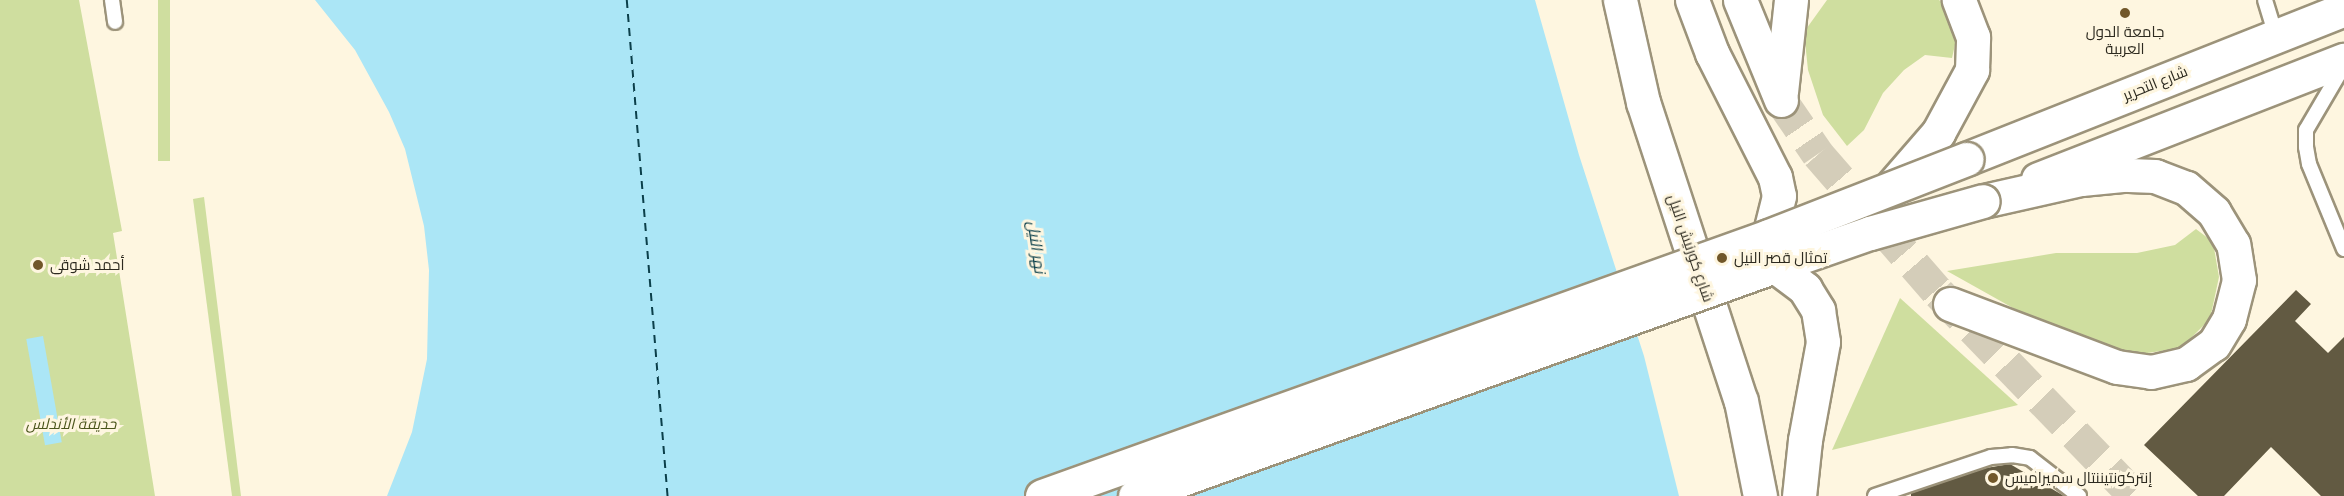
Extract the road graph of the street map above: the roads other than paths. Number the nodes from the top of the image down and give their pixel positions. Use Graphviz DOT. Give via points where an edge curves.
graph roads {
  1 [pos="112,0"];
  2 [pos="1620,0"];
  3 [pos="1692,0"];
  4 [pos="1740,0"];
  5 [pos="1791,0"];
  6 [pos="1959,0"];
  7 [pos="2265,0"];
  8 [pos="2342,6"];
  9 [pos="115,22"];
  10 [pos="2276,35"];
  11 [pos="2344,60"];
  12 [pos="2344,65"];
  13 [pos="1891,187"];
  14 [pos="1983,201"];
  15 [pos="2344,249"];
  16 [pos="1772,251"];
  17 [pos="1950,304"];
  18 [pos="1042,496"];
  19 [pos="1135,496"];
  20 [pos="1760,496"];
  21 [pos="1799,496"];
  22 [pos="1875,496"];
  23 [pos="2079,496"];
  1 -- 9 [label="lane"];
  2 -- 20 [label="main road, شارع كورنيش النيل" via="1643,102 1741,401"];
  3 -- 16 [label="main road" via="1712,53 1775,177 1779,196"];
  4 -- 5 [label="main road" via="1780,100"];
  6 -- 13 [label="main road" via="1973,37 1972,70 1938,133"];
  7 -- 10 [label="lane"];
  8 -- 10 [label="main road, شارع التحرير"];
  10 -- 13 [label="main road, شارع التحرير, bridge"];
  11 -- 14 [label="main road"];
  12 -- 15 [label="lane" via="2306,130 2309,164"];
  13 -- 16 [label="main road, شارع التحرير, bridge"];
  14 -- 16 [label="main road, bridge" via="1870,233"];
  14 -- 17 [label="main road" via="2081,179 2122,175 2155,176 2186,188 2214,212 2233,244 2239,280 2229,319 2214,344 2186,364 2151,372 2096,360"];
  16 -- 18 [label="main road, bridge"];
  16 -- 19 [label="main road, bridge"];
  16 -- 21 [label="main road, bridge" via="1818,310 1823,342 1804,440"];
  22 -- 23 [label="lane" via="1991,457 2012,455 2030,458"];
}
